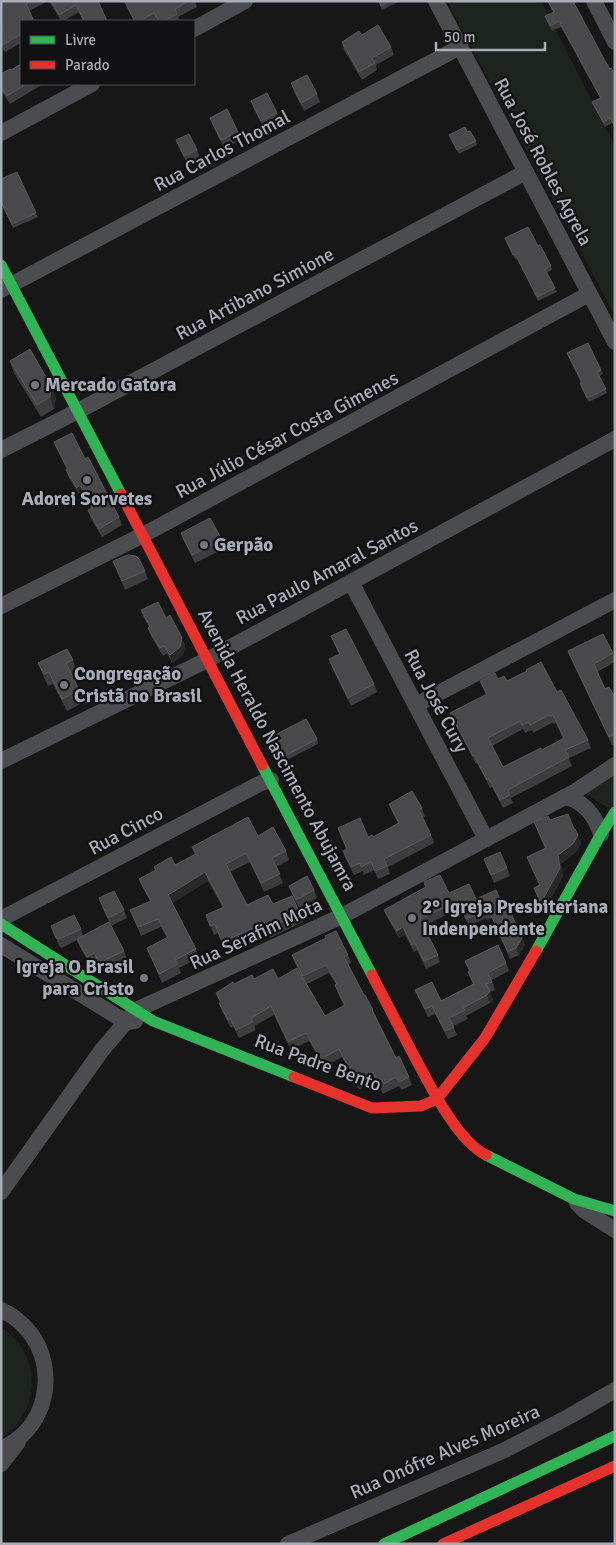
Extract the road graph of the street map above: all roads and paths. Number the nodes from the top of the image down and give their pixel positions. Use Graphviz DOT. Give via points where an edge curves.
graph roads {
  1 [pos="245,1"];
  2 [pos="436,1"];
  3 [pos="594,1"];
  4 [pos="195,28"];
  5 [pos="615,42"];
  6 [pos="460,47"];
  7 [pos="90,85"];
  8 [pos="1,133"];
  9 [pos="526,172"];
  10 [pos="1,265"];
  11 [pos="7,288"];
  12 [pos="590,294"];
  13 [pos="615,342"];
  14 [pos="78,411"];
  15 [pos="615,439"];
  16 [pos="1,450"];
  17 [pos="143,535"];
  18 [pos="351,582"];
  19 [pos="615,600"];
  20 [pos="1,606"];
  21 [pos="208,660"];
  22 [pos="416,705"];
  23 [pos="1,761"];
  24 [pos="615,765"];
  25 [pos="271,780"];
  26 [pos="566,797"];
  27 [pos="615,812"];
  28 [pos="601,834"];
  29 [pos="486,839"];
  30 [pos="342,916"];
  31 [pos="1,919"];
  32 [pos="1,924"];
  33 [pos="1,945"];
  34 [pos="131,1016"];
  35 [pos="153,1021"];
  36 [pos="437,1099"];
  37 [pos="1,1192"];
  38 [pos="574,1199"];
  39 [pos="615,1211"];
  40 [pos="615,1230"];
  41 [pos="3,1311"];
  42 [pos="615,1390"];
  43 [pos="30,1426"];
  44 [pos="615,1436"];
  45 [pos="1,1449"];
  46 [pos="1,1464"];
  47 [pos="615,1466"];
  48 [pos="288,1544"];
  49 [pos="384,1544"];
  50 [pos="443,1544"];
  1 -- 4 [label="street"];
  2 -- 6 [label="street, Rua José Robles Agrela"];
  3 -- 5 [label="street"];
  6 -- 9 [label="street, Rua José Robles Agrela"];
  6 -- 11 [label="street, Rua Carlos Thomal"];
  7 -- 8 [label="street"];
  9 -- 12 [label="street, Rua José Robles Agrela"];
  9 -- 14 [label="street, Rua Artibano Simione"];
  10 -- 11 [label="street, Avenida Heraldo Nascimento Abujamra"];
  11 -- 14 [label="street, Avenida Heraldo Nascimento Abujamra"];
  12 -- 13 [label="street, Rua José Robles Agrela"];
  12 -- 17 [label="street, Rua Júlio César Costa Gimenes"];
  14 -- 16 [label="street, Rua Artibano Simione"];
  14 -- 17 [label="street, Avenida Heraldo Nascimento Abujamra"];
  15 -- 18 [label="street, Rua Paulo Amaral Santos"];
  17 -- 20 [label="street, Rua Júlio César Costa Gimenes"];
  17 -- 21 [label="street, Avenida Heraldo Nascimento Abujamra"];
  18 -- 21 [label="street, Rua Paulo Amaral Santos"];
  18 -- 22 [label="street, Rua José Cury"];
  19 -- 22 [label="street"];
  21 -- 23 [label="street, Rua Paulo Amaral Santos"];
  21 -- 25 [label="street, Avenida Heraldo Nascimento Abujamra"];
  22 -- 29 [label="street, Rua José Cury"];
  24 -- 26 [label="street, Rua Serafim Mota"];
  25 -- 30 [label="street, Avenida Heraldo Nascimento Abujamra"];
  25 -- 31 [label="street, Rua Cinco"];
  26 -- 28 [label="street" via="578,801 588,810"];
  26 -- 29 [label="street, Rua Serafim Mota"];
  27 -- 28 [label="street"];
  28 -- 36 [label="street" via="485,1038"];
  29 -- 30 [label="street, Rua Serafim Mota"];
  30 -- 34 [label="street, Rua Serafim Mota"];
  30 -- 36 [label="street, Avenida Heraldo Nascimento Abujamra"];
  32 -- 34 [label="street"];
  33 -- 34 [label="street"];
  34 -- 35 [label="street, Rua Padre Bento"];
  34 -- 37 [label="street, Rua Serafim Mota" via="102,1050"];
  35 -- 36 [label="street, Rua Padre Bento" via="372,1108 421,1106"];
  36 -- 38 [label="street, Avenida Heraldo Nascimento Abujamra" via="466,1140 479,1152"];
  38 -- 39 [label="street, Avenida Heraldo Nascimento Abujamra"];
  38 -- 40 [label="street, Avenida Heraldo Nascimento Abujamra" via="585,1211"];
  41 -- 43 [label="street" via="24,1326 37,1343 44,1364 46,1385 41,1406"];
  42 -- 48 [label="street, Rua Onófre Alves Moreira" via="505,1450"];
  43 -- 45 [label="street" via="16,1441"];
  43 -- 46 [label="street"];
  44 -- 49 [label="street"];
  47 -- 50 [label="street"];
}
